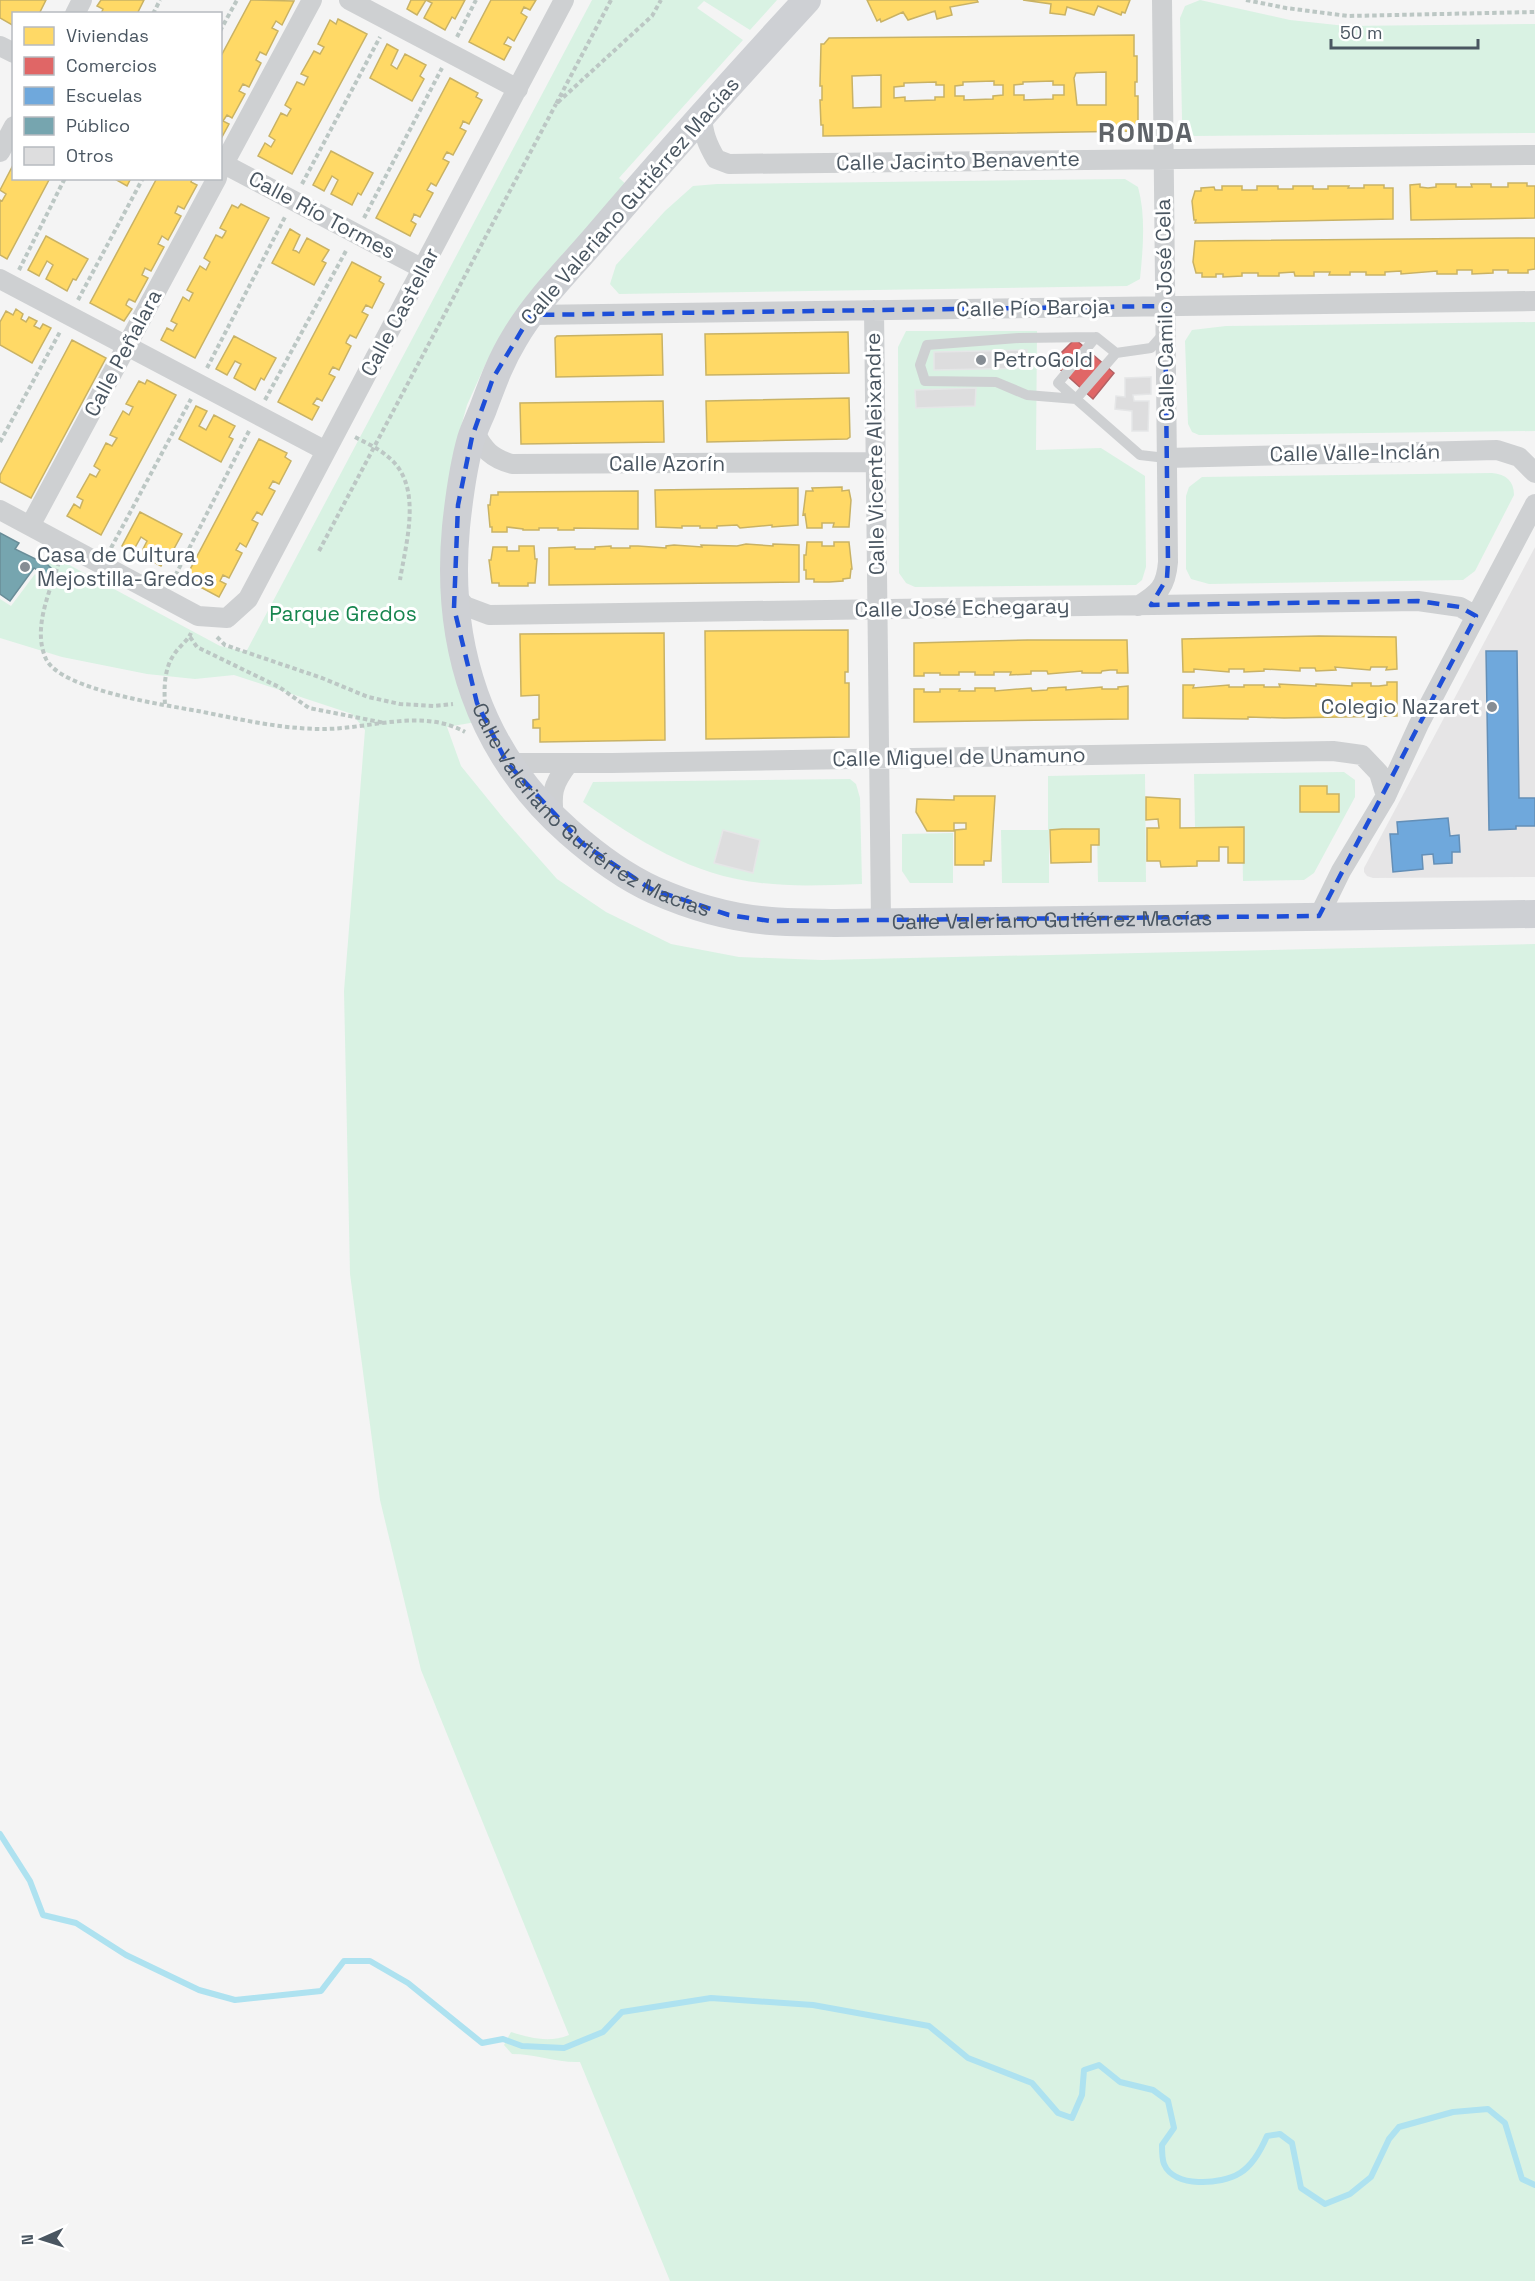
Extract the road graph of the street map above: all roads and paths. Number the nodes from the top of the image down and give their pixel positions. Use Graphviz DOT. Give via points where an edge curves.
graph roads {
  1 [pos="237,0"];
  2 [pos="312,0"];
  3 [pos="349,0"];
  4 [pos="476,0"];
  5 [pos="564,0"];
  6 [pos="611,0"];
  7 [pos="661,0"];
  8 [pos="807,0"];
  9 [pos="1162,0"];
  10 [pos="1246,0"];
  11 [pos="1535,12"];
  12 [pos="389,21"];
  13 [pos="222,27"];
  14 [pos="449,53"];
  15 [pos="518,89"];
  16 [pos="556,104"];
  17 [pos="702,116"];
  18 [pos="12,130"];
  19 [pos="0,152"];
  20 [pos="1535,155"];
  21 [pos="1164,159"];
  22 [pos="222,165"];
  23 [pos="222,170"];
  24 [pos="64,180"];
  25 [pos="214,180"];
  26 [pos="293,201"];
  27 [pos="356,234"];
  28 [pos="423,269"];
  29 [pos="6,282"];
  30 [pos="1535,301"];
  31 [pos="1165,306"];
  32 [pos="874,310"];
  33 [pos="531,315"];
  34 [pos="1166,332"];
  35 [pos="1096,337"];
  36 [pos="127,346"];
  37 [pos="1116,353"];
  38 [pos="199,384"];
  39 [pos="1076,399"];
  40 [pos="258,415"];
  41 [pos="338,428"];
  42 [pos="474,431"];
  43 [pos="374,447"];
  44 [pos="327,451"];
  45 [pos="1166,458"];
  46 [pos="875,462"];
  47 [pos="1535,473"];
  48 [pos="1535,504"];
  49 [pos="0,510"];
  50 [pos="30,526"];
  51 [pos="64,545"];
  52 [pos="319,551"];
  53 [pos="102,565"];
  54 [pos="400,580"];
  55 [pos="453,592"];
  56 [pos="164,597"];
  57 [pos="1138,606"];
  58 [pos="877,609"];
  59 [pos="198,616"];
  60 [pos="1476,616"];
  61 [pos="190,637"];
  62 [pos="454,704"];
  63 [pos="165,705"];
  64 [pos="388,723"];
  65 [pos="491,735"];
  66 [pos="879,759"];
  67 [pos="507,763"];
  68 [pos="569,764"];
  69 [pos="1386,796"];
  70 [pos="554,819"];
  71 [pos="1535,914"];
  72 [pos="1319,915"];
  73 [pos="881,921"];
  1 -- 13 [label="path"];
  2 -- 22 [label="street, Calle Peñalara"];
  3 -- 12 [label="street"];
  4 -- 14 [label="path"];
  5 -- 15 [label="street, Calle Castellar"];
  6 -- 16 [label="path"];
  7 -- 16 [label="path" via="652,16"];
  8 -- 17 [label="main road, Calle Valeriano Gutiérrez Macías"];
  9 -- 21 [label="street, Calle Camilo José Cela"];
  10 -- 11 [label="path" via="1348,16"];
  12 -- 14 [label="street"];
  12 -- 26 [label="path"];
  14 -- 15 [label="street"];
  14 -- 27 [label="path"];
  15 -- 28 [label="street, Calle Castellar"];
  16 -- 43 [label="path"];
  17 -- 21 [label="street, Calle Jacinto Benavente" via="708,147 716,159 729,164"];
  17 -- 33 [label="main road, Calle Valeriano Gutiérrez Macías"];
  18 -- 19 [label="street"];
  20 -- 21 [label="street, Calle Jacinto Benavente"];
  21 -- 31 [label="street, Calle Camilo José Cela"];
  23 -- 26 [label="street, Calle Río Tormes"];
  24 -- 29 [label="path"];
  25 -- 36 [label="street, Calle Peñalara"];
  26 -- 27 [label="street, Calle Río Tormes"];
  26 -- 38 [label="path"];
  27 -- 28 [label="street, Calle Río Tormes"];
  27 -- 40 [label="path"];
  28 -- 41 [label="street, Calle Castellar"];
  29 -- 36 [label="street"];
  30 -- 31 [label="street, Calle Pío Baroja"];
  31 -- 32 [label="street, Calle Pío Baroja"];
  31 -- 34 [label="street, Calle Camilo José Cela"];
  32 -- 33 [label="street, Calle Pío Baroja"];
  32 -- 46 [label="street, Calle Vicente Aleixandre"];
  33 -- 42 [label="main road, Calle Valeriano Gutiérrez Macías" via="514,337 493,378"];
  34 -- 37 [label="lane" via="1151,348"];
  34 -- 45 [label="street, Calle Camilo José Cela"];
  35 -- 37 [label="lane"];
  35 -- 39 [label="lane" via="1058,382"];
  35 -- 39 [label="lane" via="927,345 920,365 925,381 996,382 1027,394"];
  36 -- 38 [label="street"];
  36 -- 50 [label="street, Calle Peñalara"];
  37 -- 39 [label="lane"];
  38 -- 40 [label="street"];
  38 -- 53 [label="path"];
  39 -- 45 [label="lane" via="1140,455"];
  40 -- 44 [label="street"];
  40 -- 56 [label="path"];
  41 -- 43 [label="path"];
  41 -- 44 [label="street, Calle Castellar"];
  42 -- 46 [label="street, Calle Azorín" via="483,447 497,459 512,464"];
  42 -- 55 [label="main road, Calle Valeriano Gutiérrez Macías" via="458,505"];
  43 -- 52 [label="path"];
  43 -- 54 [label="path" via="402,472 410,500"];
  44 -- 59 [label="street, Calle Castellar" via="248,599 227,618"];
  45 -- 47 [label="street, Calle Valle-Inclán" via="1497,450 1519,457"];
  45 -- 57 [label="street, Calle Camilo José Cela" via="1167,578 1157,594"];
  46 -- 58 [label="street, Calle Vicente Aleixandre"];
  48 -- 60 [label="street"];
  49 -- 50 [label="street"];
  50 -- 51 [label="street"];
  51 -- 53 [label="street"];
  51 -- 63 [label="path" via="42,624 50,665 85,685"];
  53 -- 56 [label="street"];
  55 -- 58 [label="street, Calle José Echegaray" via="465,606 489,615"];
  55 -- 65 [label="main road, Calle Valeriano Gutiérrez Macías" via="471,688"];
  56 -- 59 [label="street"];
  57 -- 58 [label="street, Calle José Echegaray"];
  57 -- 60 [label="street, Calle José Echegaray" via="1418,601 1460,607"];
  58 -- 66 [label="street, Calle Vicente Aleixandre"];
  59 -- 61 [label="path"];
  59 -- 62 [label="path" via="225,645 368,697 400,704"];
  60 -- 69 [label="street"];
  61 -- 63 [label="path" via="173,656 168,669"];
  61 -- 64 [label="path" via="197,647 279,687 309,708"];
  63 -- 64 [label="path" via="269,725 322,729"];
  64 -- 65 [label="path" via="440,722 475,738"];
  65 -- 67 [label="main road, Calle Valeriano Gutiérrez Macías"];
  66 -- 68 [label="street, Calle Miguel de Unamuno"];
  66 -- 69 [label="street, Calle Miguel de Unamuno" via="1333,751 1362,755 1379,773"];
  66 -- 73 [label="street, Calle Vicente Aleixandre"];
  67 -- 68 [label="street, Calle Miguel de Unamuno"];
  67 -- 70 [label="main road, Calle Valeriano Gutiérrez Macías"];
  68 -- 70 [label="street" via="557,778 551,795"];
  69 -- 72 [label="street"];
  70 -- 73 [label="main road, Calle Valeriano Gutiérrez Macías" via="613,866 651,889 688,903 770,921"];
  71 -- 72 [label="main road, Calle Valeriano Gutiérrez Macías"];
  72 -- 73 [label="main road, Calle Valeriano Gutiérrez Macías"];
}
